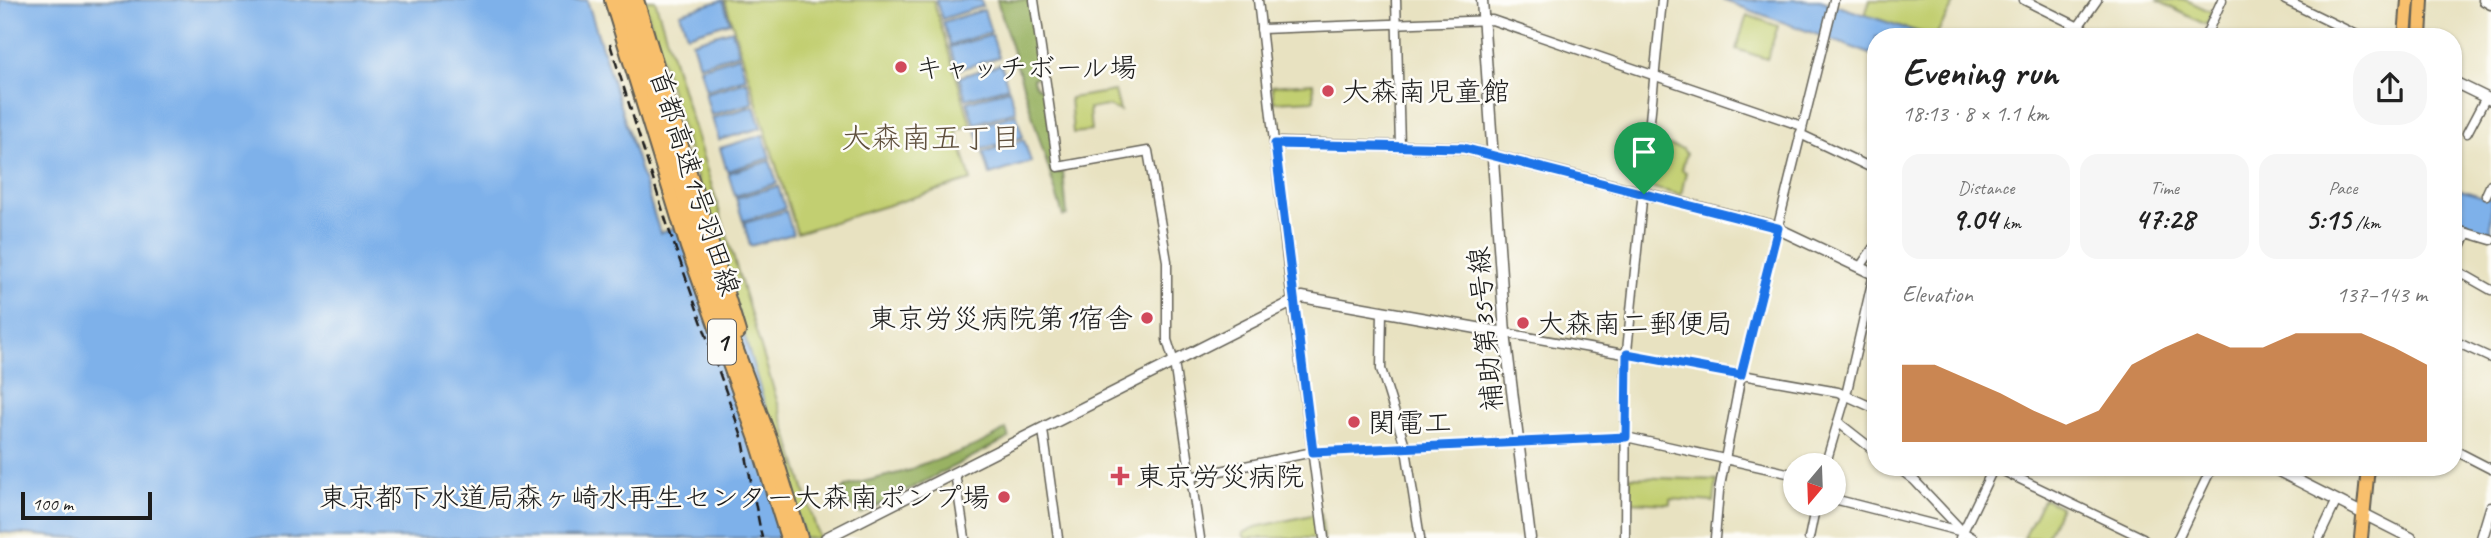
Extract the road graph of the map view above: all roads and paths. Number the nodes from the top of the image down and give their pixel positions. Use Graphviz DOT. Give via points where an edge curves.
graph roads {
  1 [pos="612,0"];
  2 [pos="624,0"];
  3 [pos="636,0"];
  4 [pos="1034,0"];
  5 [pos="1258,0"];
  6 [pos="1396,0"];
  7 [pos="1482,0"];
  8 [pos="1662,0"];
  9 [pos="2024,0"];
  10 [pos="2097,0"];
  11 [pos="2222,0"];
  12 [pos="2285,0"];
  13 [pos="2408,0"];
  14 [pos="2422,0"];
  15 [pos="2484,0"];
  16 [pos="1833,2"];
  17 [pos="2491,4"];
  18 [pos="1483,20"];
  19 [pos="1397,23"];
  20 [pos="2078,27"];
  21 [pos="2209,28"];
  22 [pos="2343,28"];
  23 [pos="2406,28"];
  24 [pos="2420,28"];
  25 [pos="1261,29"];
  26 [pos="1655,75"];
  27 [pos="2462,86"];
  28 [pos="2488,98"];
  29 [pos="1801,130"];
  30 [pos="2467,133"];
  31 [pos="1275,144"];
  32 [pos="661,145"];
  33 [pos="1400,146"];
  34 [pos="1493,157"];
  35 [pos="1867,165"];
  36 [pos="2491,184"];
  37 [pos="1644,194"];
  38 [pos="2486,195"];
  39 [pos="1778,228"];
  40 [pos="2462,231"];
  41 [pos="2468,233"];
  42 [pos="2491,240"];
  43 [pos="2462,245"];
  44 [pos="1867,257"];
  45 [pos="1860,267"];
  46 [pos="1867,270"];
  47 [pos="2462,274"];
  48 [pos="2491,290"];
  49 [pos="1292,302"];
  50 [pos="1867,307"];
  51 [pos="1382,310"];
  52 [pos="1505,332"];
  53 [pos="2462,345"];
  54 [pos="1627,354"];
  55 [pos="2491,358"];
  56 [pos="1174,362"];
  57 [pos="1741,375"];
  58 [pos="1846,395"];
  59 [pos="1867,405"];
  60 [pos="1839,423"];
  61 [pos="1043,430"];
  62 [pos="1626,437"];
  63 [pos="770,440"];
  64 [pos="1518,444"];
  65 [pos="1867,445"];
  66 [pos="1406,449"];
  67 [pos="1313,452"];
  68 [pos="1829,453"];
  69 [pos="2462,454"];
  70 [pos="1725,458"];
  71 [pos="2491,469"];
  72 [pos="1783,472"];
  73 [pos="955,473"];
  74 [pos="1909,476"];
  75 [pos="1990,476"];
  76 [pos="2014,476"];
  77 [pos="2208,476"];
  78 [pos="2289,476"];
  79 [pos="2367,476"];
  80 [pos="1191,477"];
  81 [pos="2337,500"];
  82 [pos="1846,502"];
  83 [pos="2491,508"];
  84 [pos="2363,514"];
  85 [pos="1814,516"];
  86 [pos="1961,535"];
  87 [pos="788,538"];
  88 [pos="800,538"];
  89 [pos="825,538"];
  90 [pos="965,538"];
  91 [pos="1058,538"];
  92 [pos="1200,538"];
  93 [pos="1324,538"];
  94 [pos="1420,538"];
  95 [pos="1530,538"];
  96 [pos="1625,538"];
  97 [pos="1715,538"];
  98 [pos="1809,538"];
  99 [pos="1973,538"];
  100 [pos="2143,538"];
  101 [pos="2178,538"];
  102 [pos="2319,538"];
  103 [pos="2361,538"];
  104 [pos="2411,538"];
  105 [pos="2482,538"];
  1 -- 32 [label="highway, 首都高速1号羽田線 / 1"];
  2 -- 32 [label="highway, 首都高速1号羽田線 / 1"];
  3 -- 63 [label="highway"];
  4 -- 56 [label="street" via="1058,167 1148,151 1167,261 1167,340"];
  5 -- 25 [label="street"];
  6 -- 19 [label="street"];
  7 -- 18 [label="street, 補助第35号線"];
  8 -- 26 [label="street"];
  9 -- 20 [label="street"];
  10 -- 20 [label="street"];
  11 -- 21 [label="street"];
  12 -- 22 [label="street"];
  13 -- 23 [label="highway"];
  14 -- 24 [label="highway"];
  15 -- 17 [label="street"];
  16 -- 29 [label="street"];
  18 -- 19 [label="street"];
  18 -- 26 [label="street"];
  18 -- 34 [label="street, 補助第35号線"];
  19 -- 25 [label="street"];
  19 -- 33 [label="street"];
  25 -- 31 [label="street"];
  26 -- 29 [label="street"];
  26 -- 37 [label="street"];
  27 -- 28 [label="street"];
  28 -- 30 [label="street"];
  29 -- 35 [label="street"];
  29 -- 39 [label="street"];
  31 -- 33 [label="street"];
  31 -- 49 [label="street"];
  32 -- 63 [label="highway, 首都高速1号羽田線 / 1"];
  32 -- 87 [label="highway, 首都高速1号羽田線 / 1" via="703,293"];
  33 -- 34 [label="street" via="1463,148"];
  34 -- 37 [label="street"];
  34 -- 52 [label="street, 補助第35号線"];
  36 -- 38 [label="street"];
  37 -- 39 [label="street"];
  37 -- 54 [label="street"];
  39 -- 45 [label="street"];
  39 -- 57 [label="street"];
  40 -- 41 [label="street"];
  41 -- 42 [label="street"];
  41 -- 43 [label="street"];
  44 -- 45 [label="street"];
  45 -- 46 [label="street"];
  47 -- 48 [label="street"];
  49 -- 51 [label="street" via="1302,297"];
  49 -- 56 [label="street"];
  49 -- 67 [label="street"];
  50 -- 58 [label="street"];
  51 -- 52 [label="street"];
  51 -- 66 [label="street" via="1381,369"];
  52 -- 54 [label="street"];
  52 -- 64 [label="street, 補助第35号線"];
  53 -- 55 [label="street"];
  54 -- 57 [label="street"];
  54 -- 62 [label="street"];
  56 -- 61 [label="street"];
  56 -- 80 [label="street"];
  57 -- 58 [label="street"];
  57 -- 70 [label="street"];
  58 -- 59 [label="street"];
  58 -- 60 [label="street"];
  60 -- 65 [label="street"];
  60 -- 68 [label="street"];
  61 -- 73 [label="street"];
  61 -- 91 [label="street"];
  62 -- 64 [label="street"];
  62 -- 70 [label="street"];
  62 -- 96 [label="street"];
  63 -- 88 [label="highway, 首都高速1号羽田線 / 1"];
  64 -- 66 [label="street"];
  64 -- 95 [label="street, 補助第35号線"];
  66 -- 67 [label="street"];
  66 -- 94 [label="street"];
  67 -- 80 [label="street"];
  67 -- 93 [label="street"];
  69 -- 71 [label="street"];
  70 -- 72 [label="street"];
  70 -- 97 [label="street"];
  73 -- 89 [label="street"];
  73 -- 90 [label="street"];
  74 -- 86 [label="street"];
  75 -- 86 [label="street"];
  76 -- 100 [label="street"];
  77 -- 101 [label="street"];
  78 -- 81 [label="street"];
  79 -- 84 [label="highway"];
  80 -- 92 [label="street"];
  81 -- 84 [label="street"];
  81 -- 102 [label="street"];
  82 -- 86 [label="street"];
  83 -- 105 [label="street"];
  84 -- 103 [label="highway"];
  84 -- 104 [label="street"];
  85 -- 98 [label="street"];
  86 -- 99 [label="street"];
}
